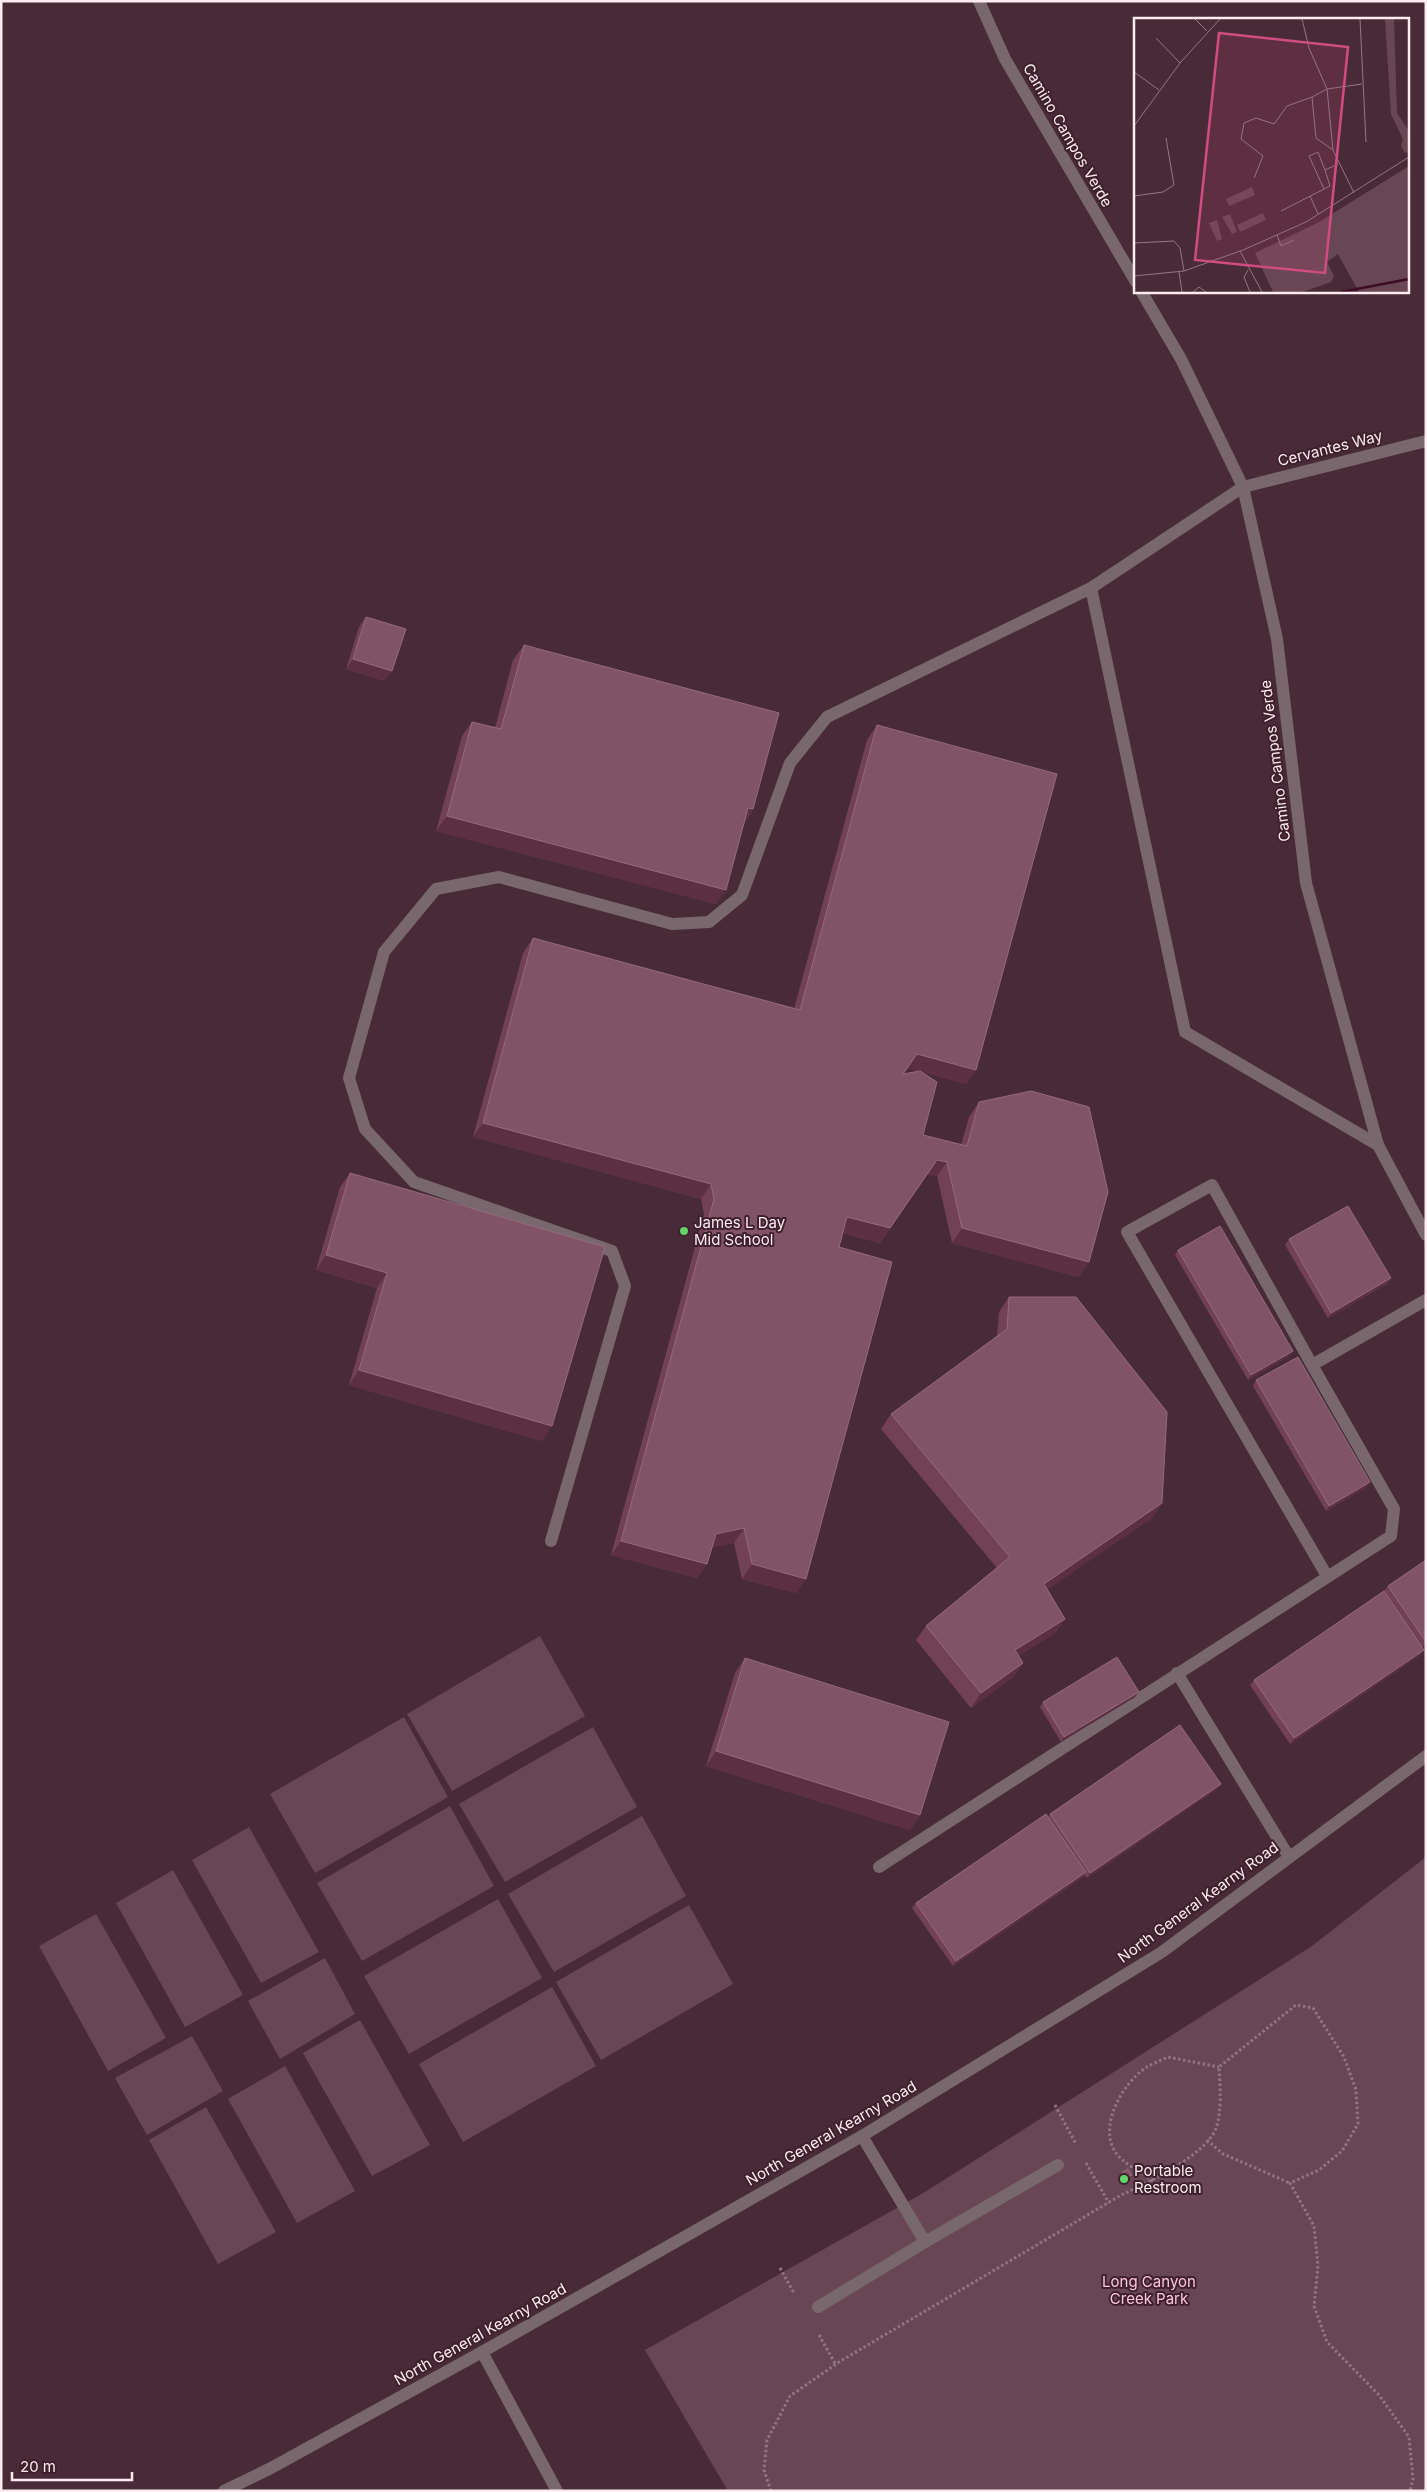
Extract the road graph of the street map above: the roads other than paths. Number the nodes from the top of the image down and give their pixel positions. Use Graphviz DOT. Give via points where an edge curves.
graph roads {
  1 [pos="979,1"];
  2 [pos="1134,279"];
  3 [pos="1142,292"];
  4 [pos="1426,442"];
  5 [pos="1243,487"];
  6 [pos="1091,588"];
  7 [pos="1378,1146"];
  8 [pos="1426,1235"];
  9 [pos="1426,1300"];
  10 [pos="1312,1365"];
  11 [pos="551,1541"];
  12 [pos="1327,1576"];
  13 [pos="1177,1674"];
  14 [pos="1426,1756"];
  15 [pos="1289,1857"];
  16 [pos="879,1867"];
  17 [pos="862,2136"];
  18 [pos="1058,2165"];
  19 [pos="926,2242"];
  20 [pos="818,2307"];
  21 [pos="482,2352"];
  22 [pos="224,2491"];
  23 [pos="557,2491"];
  1 -- 2 [label="street, Camino Campos Verde" via="1005,59"];
  3 -- 5 [label="street, Camino Campos Verde" via="1181,358"];
  4 -- 5 [label="street, Cervantes Way"];
  5 -- 6 [label="street, Cervantes Way"];
  5 -- 7 [label="street, Camino Campos Verde" via="1277,639 1306,882"];
  6 -- 7 [label="street" via="1185,1032"];
  6 -- 11 [label="street, Cervantes Way" via="827,717 790,763 742,895 709,922 672,924 499,877 436,889 384,952 349,1078 366,1129 414,1182 612,1251 625,1286"];
  7 -- 8 [label="street, Camino Campos Verde"];
  9 -- 10 [label="street"];
  10 -- 12 [label="street" via="1394,1509 1391,1536"];
  10 -- 12 [label="street" via="1212,1185 1127,1232"];
  12 -- 13 [label="street"];
  13 -- 15 [label="street"];
  13 -- 16 [label="street"];
  14 -- 15 [label="street, North General Kearny Road"];
  15 -- 17 [label="street, North General Kearny Road" via="1162,1952"];
  17 -- 19 [label="street"];
  17 -- 21 [label="street, North General Kearny Road"];
  18 -- 19 [label="street"];
  19 -- 20 [label="street"];
  21 -- 22 [label="street, North General Kearny Road"];
  21 -- 23 [label="street"];
}
